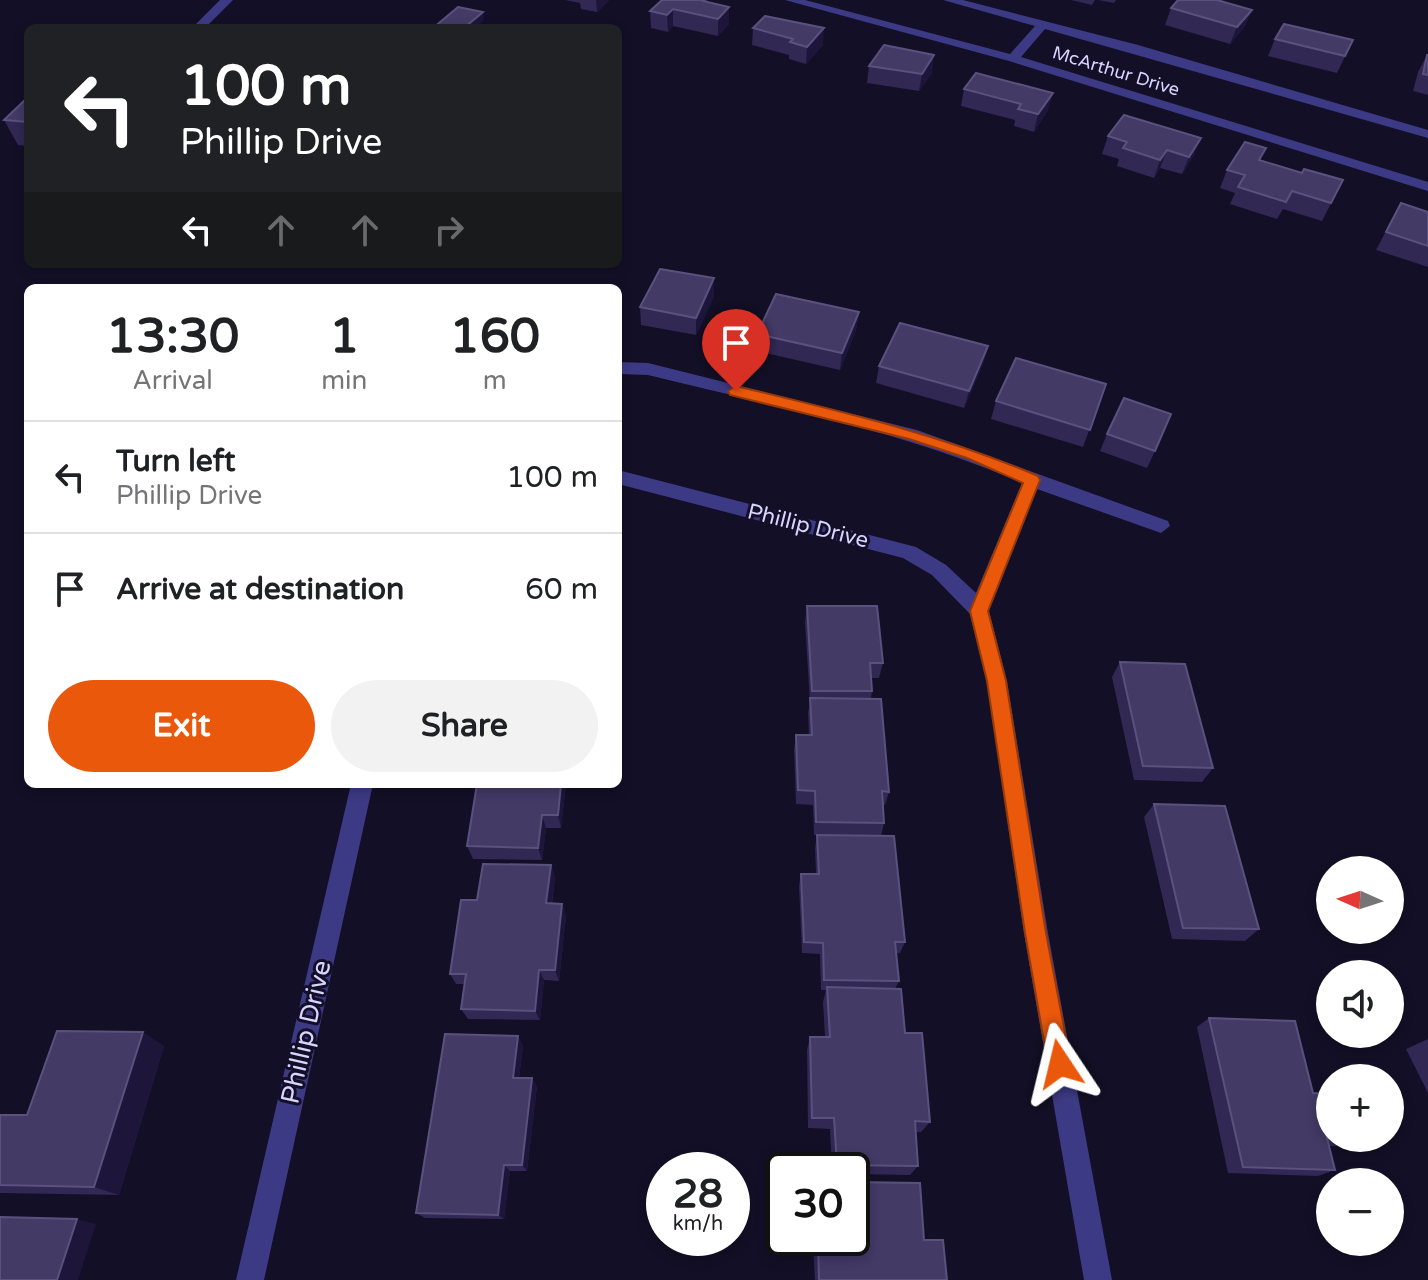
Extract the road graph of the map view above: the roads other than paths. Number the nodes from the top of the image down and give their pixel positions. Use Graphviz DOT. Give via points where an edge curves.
graph roads {
  1 [pos="227,0"];
  2 [pos="791,0"];
  3 [pos="949,0"];
  4 [pos="202,24"];
  5 [pos="1043,24"];
  6 [pos="1013,58"];
  7 [pos="1428,134"];
  8 [pos="1428,187"];
  9 [pos="622,368"];
  10 [pos="622,478"];
  11 [pos="1032,480"];
  12 [pos="1161,526"];
  13 [pos="979,611"];
  14 [pos="361,788"];
  15 [pos="250,1280"];
  16 [pos="1098,1280"];
  1 -- 4 [label="street"];
  2 -- 6 [label="street, McArthur Drive"];
  3 -- 5 [label="street, McArthur Drive"];
  5 -- 6 [label="street"];
  5 -- 7 [label="street, McArthur Drive"];
  6 -- 8 [label="street, McArthur Drive"];
  9 -- 11 [label="street" via="648,369 911,434"];
  10 -- 13 [label="street, Phillip Drive" via="909,552 939,570"];
  11 -- 12 [label="street"];
  11 -- 13 [label="street"];
  13 -- 16 [label="street, Phillip Drive" via="997,681"];
  14 -- 15 [label="street, Phillip Drive"];
}
